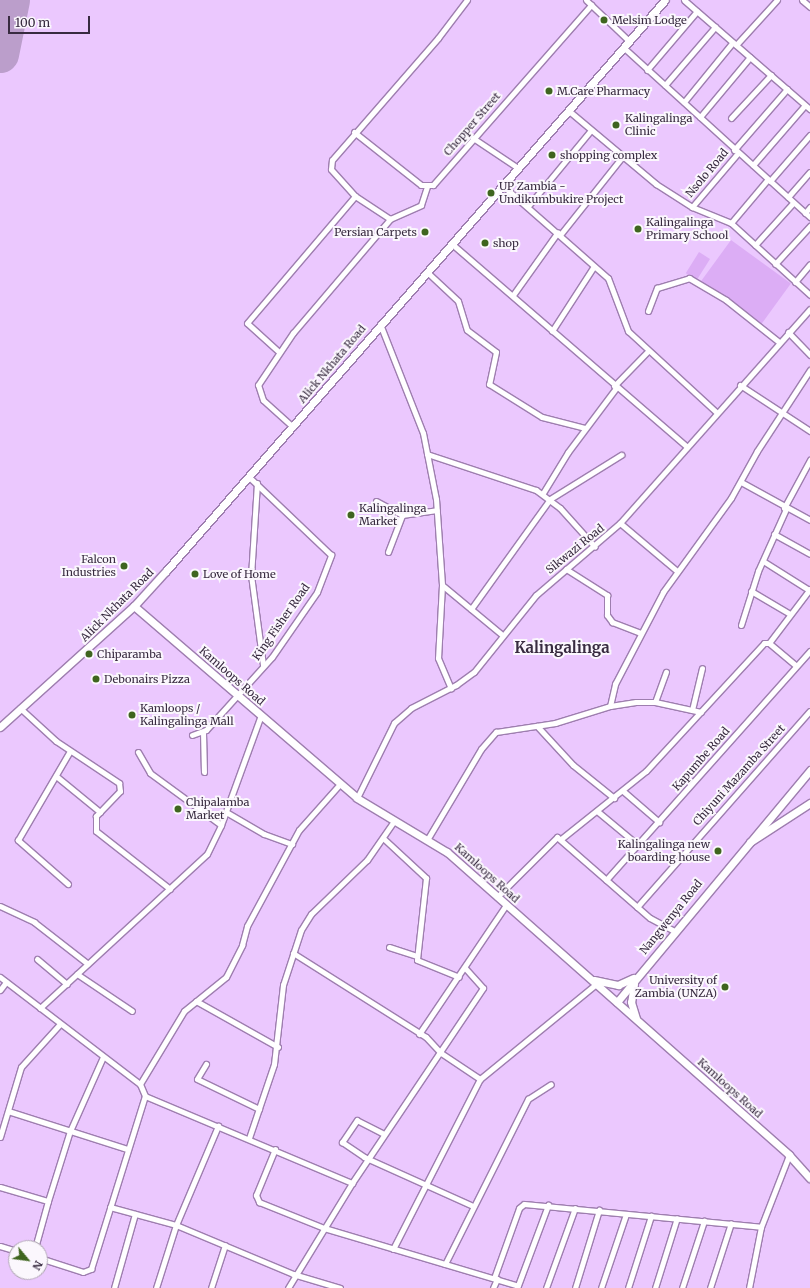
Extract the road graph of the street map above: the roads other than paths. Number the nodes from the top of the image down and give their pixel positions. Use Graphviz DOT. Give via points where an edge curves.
graph roads {
  1 [pos="467,0"];
  2 [pos="586,0"];
  3 [pos="665,0"];
  4 [pos="684,0"];
  5 [pos="777,0"];
  6 [pos="802,0"];
  7 [pos="591,5"];
  8 [pos="810,7"];
  9 [pos="697,11"];
  10 [pos="715,27"];
  11 [pos="629,41"];
  12 [pos="735,44"];
  13 [pos="623,47"];
  14 [pos="750,57"];
  15 [pos="647,70"];
  16 [pos="771,75"];
  17 [pos="665,85"];
  18 [pos="787,89"];
  19 [pos="684,102"];
  20 [pos="805,105"];
  21 [pos="810,109"];
  22 [pos="568,111"];
  23 [pos="700,117"];
  24 [pos="731,118"];
  25 [pos="591,130"];
  26 [pos="354,132"];
  27 [pos="810,135"];
  28 [pos="473,138"];
  29 [pos="736,151"];
  30 [pos="622,157"];
  31 [pos="752,165"];
  32 [pos="518,168"];
  33 [pos="810,172"];
  34 [pos="769,180"];
  35 [pos="427,186"];
  36 [pos="502,186"];
  37 [pos="355,196"];
  38 [pos="788,197"];
  39 [pos="793,203"];
  40 [pos="529,205"];
  41 [pos="692,207"];
  42 [pos="810,207"];
  43 [pos="805,213"];
  44 [pos="810,217"];
  45 [pos="390,219"];
  46 [pos="731,223"];
  47 [pos="810,226"];
  48 [pos="559,233"];
  49 [pos="452,244"];
  50 [pos="755,245"];
  51 [pos="775,264"];
  52 [pos="810,264"];
  53 [pos="594,266"];
  54 [pos="427,272"];
  55 [pos="795,282"];
  56 [pos="513,295"];
  57 [pos="810,295"];
  58 [pos="648,311"];
  59 [pos="809,311"];
  60 [pos="380,324"];
  61 [pos="552,331"];
  62 [pos="788,332"];
  63 [pos="779,342"];
  64 [pos="648,351"];
  65 [pos="279,352"];
  66 [pos="810,355"];
  67 [pos="810,370"];
  68 [pos="740,385"];
  69 [pos="615,387"];
  70 [pos="716,412"];
  71 [pos="780,415"];
  72 [pos="293,427"];
  73 [pos="585,428"];
  74 [pos="810,431"];
  75 [pos="686,446"];
  76 [pos="427,454"];
  77 [pos="620,455"];
  78 [pos="810,460"];
  79 [pos="808,470"];
  80 [pos="249,477"];
  81 [pos="741,482"];
  82 [pos="257,483"];
  83 [pos="542,493"];
  84 [pos="550,499"];
  85 [pos="376,501"];
  86 [pos="785,508"];
  87 [pos="437,510"];
  88 [pos="402,515"];
  89 [pos="810,520"];
  90 [pos="620,523"];
  91 [pos="774,534"];
  92 [pos="595,547"];
  93 [pos="388,552"];
  94 [pos="810,554"];
  95 [pos="763,561"];
  96 [pos="566,569"];
  97 [pos="677,571"];
  98 [pos="442,585"];
  99 [pos="810,590"];
  100 [pos="751,591"];
  101 [pos="134,606"];
  102 [pos="471,610"];
  103 [pos="790,614"];
  104 [pos="741,625"];
  105 [pos="641,633"];
  106 [pos="501,634"];
  107 [pos="769,643"];
  108 [pos="810,650"];
  109 [pos="264,666"];
  110 [pos="796,666"];
  111 [pos="702,668"];
  112 [pos="666,672"];
  113 [pos="451,688"];
  114 [pos="236,694"];
  115 [pos="655,702"];
  116 [pos="610,706"];
  117 [pos="20,708"];
  118 [pos="692,710"];
  119 [pos="810,711"];
  120 [pos="701,712"];
  121 [pos="261,715"];
  122 [pos="537,726"];
  123 [pos="0,727"];
  124 [pos="203,732"];
  125 [pos="192,735"];
  126 [pos="70,751"];
  127 [pos="138,752"];
  128 [pos="810,770"];
  129 [pos="204,772"];
  130 [pos="56,776"];
  131 [pos="340,784"];
  132 [pos="623,791"];
  133 [pos="357,798"];
  134 [pos="614,798"];
  135 [pos="810,803"];
  136 [pos="597,811"];
  137 [pos="100,812"];
  138 [pos="226,812"];
  139 [pos="394,821"];
  140 [pos="659,822"];
  141 [pos="221,824"];
  142 [pos="383,838"];
  143 [pos="561,839"];
  144 [pos="427,840"];
  145 [pos="292,844"];
  146 [pos="638,845"];
  147 [pos="744,846"];
  148 [pos="606,880"];
  149 [pos="68,884"];
  150 [pos="170,888"];
  151 [pos="497,896"];
  152 [pos="506,905"];
  153 [pos="0,906"];
  154 [pos="637,908"];
  155 [pos="674,931"];
  156 [pos="389,947"];
  157 [pos="293,954"];
  158 [pos="416,956"];
  159 [pos="37,959"];
  160 [pos="88,964"];
  161 [pos="465,968"];
  162 [pos="77,974"];
  163 [pos="586,975"];
  164 [pos="638,975"];
  165 [pos="0,977"];
  166 [pos="459,977"];
  167 [pos="6,982"];
  168 [pos="67,984"];
  169 [pos="596,984"];
  170 [pos="0,990"];
  171 [pos="196,1001"];
  172 [pos="616,1002"];
  173 [pos="40,1008"];
  174 [pos="132,1010"];
  175 [pos="637,1020"];
  176 [pos="60,1024"];
  177 [pos="419,1034"];
  178 [pos="278,1047"];
  179 [pos="440,1053"];
  180 [pos="103,1057"];
  181 [pos="206,1064"];
  182 [pos="480,1079"];
  183 [pos="140,1084"];
  184 [pos="551,1084"];
  185 [pos="146,1096"];
  186 [pos="259,1108"];
  187 [pos="8,1111"];
  188 [pos="218,1126"];
  189 [pos="70,1132"];
  190 [pos="384,1134"];
  191 [pos="0,1137"];
  192 [pos="249,1138"];
  193 [pos="127,1149"];
  194 [pos="276,1149"];
  195 [pos="789,1155"];
  196 [pos="368,1159"];
  197 [pos="810,1178"];
  198 [pos="352,1182"];
  199 [pos="427,1182"];
  200 [pos="0,1187"];
  201 [pos="48,1202"];
  202 [pos="548,1205"];
  203 [pos="473,1206"];
  204 [pos="110,1207"];
  205 [pos="574,1208"];
  206 [pos="599,1210"];
  207 [pos="135,1214"];
  208 [pos="626,1214"];
  209 [pos="651,1216"];
  210 [pos="678,1218"];
  211 [pos="704,1221"];
  212 [pos="732,1223"];
  213 [pos="176,1225"];
  214 [pos="761,1227"];
  215 [pos="324,1228"];
  216 [pos="37,1240"];
  217 [pos="225,1245"];
  218 [pos="393,1249"];
  219 [pos="48,1260"];
  220 [pos="445,1264"];
  221 [pos="293,1274"];
  222 [pos="495,1278"];
  223 [pos="518,1287"];
  224 [pos="114,1288"];
  225 [pos="156,1288"];
  226 [pos="211,1288"];
  227 [pos="288,1288"];
  228 [pos="340,1288"];
  229 [pos="493,1288"];
  230 [pos="546,1288"];
  231 [pos="575,1288"];
  232 [pos="601,1288"];
  233 [pos="628,1288"];
  234 [pos="655,1288"];
  235 [pos="682,1288"];
  236 [pos="710,1288"];
  237 [pos="749,1288"];
  1 -- 26 [label="street" via="438,38"];
  2 -- 7 [label="street"];
  3 -- 11 [label="main road, Alick Nkhata Road"];
  4 -- 9 [label="street"];
  5 -- 12 [label="street"];
  6 -- 8 [label="street"];
  7 -- 11 [label="street"];
  7 -- 28 [label="street, Chopper Street"];
  9 -- 10 [label="street"];
  9 -- 15 [label="street"];
  10 -- 12 [label="street"];
  10 -- 17 [label="street"];
  11 -- 13 [label="main road, Alick Nkhata Road"];
  12 -- 14 [label="street"];
  12 -- 19 [label="street"];
  13 -- 15 [label="street"];
  13 -- 22 [label="main road, Alick Nkhata Road"];
  14 -- 16 [label="street"];
  14 -- 23 [label="street"];
  15 -- 17 [label="street"];
  16 -- 18 [label="street"];
  16 -- 24 [label="street"];
  17 -- 19 [label="street"];
  18 -- 20 [label="street"];
  18 -- 29 [label="street, Nsolo Road"];
  19 -- 23 [label="street"];
  20 -- 21 [label="street"];
  20 -- 31 [label="street"];
  22 -- 25 [label="street"];
  22 -- 32 [label="main road, Alick Nkhata Road"];
  23 -- 29 [label="street"];
  25 -- 30 [label="street"];
  25 -- 40 [label="street"];
  26 -- 35 [label="street"];
  26 -- 37 [label="street" via="331,165"];
  27 -- 34 [label="street"];
  28 -- 32 [label="street"];
  28 -- 35 [label="street, Chopper Street" via="433,185"];
  29 -- 31 [label="street"];
  29 -- 41 [label="street, Nsolo Road"];
  30 -- 41 [label="street"];
  30 -- 48 [label="street"];
  31 -- 34 [label="street"];
  32 -- 36 [label="main road, Alick Nkhata Road"];
  33 -- 38 [label="street"];
  34 -- 38 [label="street"];
  34 -- 46 [label="street"];
  35 -- 45 [label="street" via="421,205"];
  36 -- 40 [label="street"];
  36 -- 49 [label="main road, Alick Nkhata Road"];
  37 -- 45 [label="street"];
  37 -- 65 [label="street" via="250,317 250,328"];
  38 -- 39 [label="street"];
  39 -- 43 [label="street"];
  39 -- 50 [label="street"];
  40 -- 48 [label="street"];
  41 -- 46 [label="street"];
  42 -- 43 [label="street"];
  43 -- 44 [label="street"];
  45 -- 65 [label="street"];
  46 -- 50 [label="street"];
  47 -- 51 [label="street"];
  48 -- 53 [label="street"];
  48 -- 56 [label="street"];
  49 -- 54 [label="main road, Alick Nkhata Road"];
  49 -- 56 [label="street"];
  50 -- 51 [label="street"];
  51 -- 55 [label="street"];
  52 -- 55 [label="street"];
  53 -- 61 [label="street"];
  53 -- 64 [label="street" via="611,283 624,326"];
  54 -- 60 [label="main road, Alick Nkhata Road"];
  54 -- 73 [label="street" via="458,301 467,330 496,352 489,384 542,417"];
  55 -- 57 [label="street"];
  56 -- 61 [label="street"];
  58 -- 63 [label="street" via="657,288 689,278 726,300"];
  59 -- 62 [label="street, Sikwazi Road"];
  60 -- 72 [label="main road, Alick Nkhata Road"];
  60 -- 76 [label="street" via="423,433"];
  61 -- 69 [label="street"];
  62 -- 63 [label="street, Sikwazi Road"];
  62 -- 66 [label="street"];
  63 -- 68 [label="street, Sikwazi Road"];
  64 -- 69 [label="street"];
  64 -- 70 [label="street"];
  65 -- 72 [label="street" via="258,385 258,391 272,410"];
  67 -- 71 [label="street"];
  68 -- 70 [label="street, Sikwazi Road"];
  68 -- 71 [label="street"];
  69 -- 73 [label="street"];
  69 -- 75 [label="street"];
  70 -- 75 [label="street, Sikwazi Road"];
  71 -- 74 [label="street"];
  71 -- 81 [label="street"];
  72 -- 80 [label="main road, Alick Nkhata Road"];
  73 -- 83 [label="street"];
  75 -- 90 [label="street, Sikwazi Road"];
  76 -- 83 [label="street"];
  76 -- 87 [label="street"];
  77 -- 84 [label="street"];
  78 -- 79 [label="street"];
  79 -- 86 [label="street"];
  80 -- 82 [label="street"];
  80 -- 101 [label="main road, Alick Nkhata Road"];
  81 -- 86 [label="street"];
  81 -- 97 [label="street"];
  82 -- 109 [label="street" via="251,575"];
  82 -- 109 [label="street, King Fisher Road" via="331,554 316,592"];
  83 -- 84 [label="street"];
  84 -- 92 [label="street"];
  84 -- 102 [label="street"];
  85 -- 88 [label="street"];
  86 -- 89 [label="street"];
  86 -- 91 [label="street"];
  87 -- 88 [label="street"];
  87 -- 98 [label="street"];
  88 -- 93 [label="street"];
  90 -- 92 [label="street, Sikwazi Road"];
  90 -- 97 [label="street"];
  91 -- 94 [label="street"];
  91 -- 95 [label="street"];
  92 -- 96 [label="street, Sikwazi Road"];
  95 -- 99 [label="street"];
  95 -- 100 [label="street"];
  96 -- 105 [label="street" via="607,595 606,615 612,622"];
  96 -- 106 [label="street, Sikwazi Road" via="536,595"];
  97 -- 105 [label="street"];
  98 -- 102 [label="street"];
  98 -- 113 [label="street" via="438,658"];
  99 -- 103 [label="street"];
  100 -- 103 [label="street"];
  100 -- 104 [label="street"];
  101 -- 114 [label="main road, Kamloops Road"];
  101 -- 117 [label="main road, Alick Nkhata Road"];
  102 -- 106 [label="street"];
  103 -- 107 [label="street"];
  105 -- 116 [label="street" via="615,684"];
  106 -- 113 [label="street, Sikwazi Road" via="474,672"];
  107 -- 110 [label="street"];
  107 -- 120 [label="street" via="759,647"];
  108 -- 110 [label="street, Kapumbe Road"];
  109 -- 114 [label="street, King Fisher Road"];
  110 -- 140 [label="street, Kapumbe Road"];
  111 -- 118 [label="street"];
  112 -- 115 [label="street"];
  113 -- 133 [label="street, Sikwazi Road" via="411,708 394,723"];
  114 -- 121 [label="main road, Kamloops Road"];
  114 -- 124 [label="street, King Fisher Road"];
  115 -- 116 [label="street"];
  115 -- 118 [label="street"];
  116 -- 122 [label="street"];
  117 -- 123 [label="main road, Alick Nkhata Road"];
  117 -- 126 [label="street"];
  118 -- 120 [label="street"];
  119 -- 154 [label="street, Chiyuni Mazamba Street"];
  120 -- 132 [label="street"];
  121 -- 131 [label="main road, Kamloops Road"];
  121 -- 138 [label="street"];
  122 -- 134 [label="street" via="573,765"];
  122 -- 144 [label="street" via="507,729 489,738"];
  124 -- 125 [label="street"];
  124 -- 129 [label="street"];
  126 -- 130 [label="street"];
  126 -- 137 [label="street" via="119,783 120,791"];
  127 -- 141 [label="street" via="150,773"];
  128 -- 147 [label="main road, Nangwenya Road"];
  130 -- 137 [label="street"];
  130 -- 149 [label="street" via="19,843"];
  131 -- 133 [label="main road, Kamloops Road"];
  131 -- 145 [label="street" via="306,819"];
  132 -- 134 [label="street"];
  132 -- 140 [label="street"];
  133 -- 139 [label="main road, Kamloops Road"];
  134 -- 136 [label="street"];
  135 -- 147 [label="main road, Nangwenya Road"];
  136 -- 143 [label="street"];
  136 -- 146 [label="street"];
  137 -- 150 [label="street" via="95,820 96,831"];
  138 -- 141 [label="street"];
  138 -- 145 [label="street" via="264,834"];
  139 -- 142 [label="street"];
  139 -- 144 [label="main road, Kamloops Road"];
  140 -- 146 [label="street, Kapumbe Road"];
  141 -- 150 [label="street" via="207,854"];
  142 -- 157 [label="street" via="360,868 307,919"];
  142 -- 158 [label="street" via="421,870 426,878"];
  143 -- 148 [label="street"];
  143 -- 151 [label="street" via="554,838"];
  144 -- 151 [label="main road, Kamloops Road" via="447,852"];
  145 -- 171 [label="street" via="248,926 242,946 226,977"];
  146 -- 148 [label="street, Kapumbe Road"];
  147 -- 155 [label="main road, Nangwenya Road"];
  148 -- 154 [label="street"];
  150 -- 160 [label="street"];
  151 -- 152 [label="main road, Kamloops Road"];
  152 -- 161 [label="street"];
  152 -- 163 [label="main road, Kamloops Road"];
  153 -- 160 [label="street" via="34,922"];
  154 -- 155 [label="street"];
  155 -- 164 [label="main road, Nangwenya Road"];
  156 -- 158 [label="street"];
  157 -- 177 [label="street"];
  157 -- 178 [label="street" via="283,985"];
  158 -- 166 [label="street" via="420,961"];
  159 -- 168 [label="street"];
  160 -- 162 [label="street"];
  161 -- 166 [label="street"];
  161 -- 179 [label="street" via="483,988"];
  162 -- 168 [label="street"];
  162 -- 174 [label="street"];
  163 -- 164 [label="main road" via="601,983 618,985"];
  163 -- 169 [label="main road, Kamloops Road"];
  164 -- 172 [label="main road, Nangwenya Road"];
  164 -- 175 [label="main road" via="631,1002"];
  165 -- 167 [label="street"];
  166 -- 177 [label="street"];
  167 -- 170 [label="street"];
  167 -- 173 [label="street"];
  168 -- 173 [label="street"];
  169 -- 172 [label="main road, Kamloops Road"];
  169 -- 182 [label="street"];
  171 -- 178 [label="street"];
  171 -- 183 [label="street" via="178,1019"];
  172 -- 175 [label="main road, Kamloops Road"];
  173 -- 176 [label="street"];
  175 -- 195 [label="main road, Kamloops Road"];
  176 -- 180 [label="street"];
  176 -- 187 [label="street" via="21,1067"];
  177 -- 179 [label="street" via="437,1046"];
  178 -- 186 [label="street"];
  179 -- 182 [label="street"];
  179 -- 190 [label="street"];
  180 -- 183 [label="street"];
  180 -- 189 [label="street"];
  181 -- 186 [label="street" via="197,1079"];
  182 -- 199 [label="street"];
  183 -- 185 [label="street"];
  184 -- 203 [label="street" via="528,1100"];
  185 -- 188 [label="street"];
  185 -- 193 [label="street"];
  186 -- 192 [label="street"];
  187 -- 189 [label="street"];
  187 -- 191 [label="street"];
  188 -- 192 [label="street"];
  188 -- 213 [label="street"];
  189 -- 193 [label="street"];
  189 -- 201 [label="street"];
  190 -- 196 [label="street"];
  190 -- 196 [label="street" via="357,1120 342,1142"];
  192 -- 194 [label="street"];
  193 -- 204 [label="street"];
  194 -- 198 [label="street"];
  194 -- 215 [label="street" via="255,1200"];
  195 -- 197 [label="main road, Kamloops Road"];
  195 -- 214 [label="street"];
  196 -- 198 [label="street"];
  196 -- 199 [label="street"];
  198 -- 215 [label="street"];
  199 -- 203 [label="street"];
  199 -- 218 [label="street"];
  200 -- 201 [label="street"];
  201 -- 216 [label="street"];
  202 -- 205 [label="street"];
  202 -- 222 [label="street" via="520,1206"];
  202 -- 223 [label="street"];
  203 -- 220 [label="street"];
  204 -- 207 [label="street"];
  204 -- 219 [label="street" via="89,1272"];
  205 -- 206 [label="street"];
  205 -- 230 [label="street"];
  206 -- 208 [label="street"];
  206 -- 231 [label="street"];
  207 -- 213 [label="street"];
  207 -- 224 [label="street"];
  208 -- 209 [label="street"];
  208 -- 232 [label="street"];
  209 -- 210 [label="street"];
  209 -- 233 [label="street"];
  210 -- 211 [label="street"];
  210 -- 234 [label="street"];
  211 -- 212 [label="street"];
  211 -- 235 [label="street"];
  212 -- 214 [label="street"];
  212 -- 236 [label="street"];
  213 -- 217 [label="street"];
  213 -- 225 [label="street"];
  214 -- 237 [label="street"];
  215 -- 218 [label="street"];
  215 -- 221 [label="street"];
  217 -- 221 [label="street"];
  217 -- 226 [label="street"];
  218 -- 220 [label="street"];
  220 -- 222 [label="street"];
  221 -- 227 [label="street"];
  221 -- 228 [label="street"];
  222 -- 223 [label="street"];
  222 -- 229 [label="street"];
}
